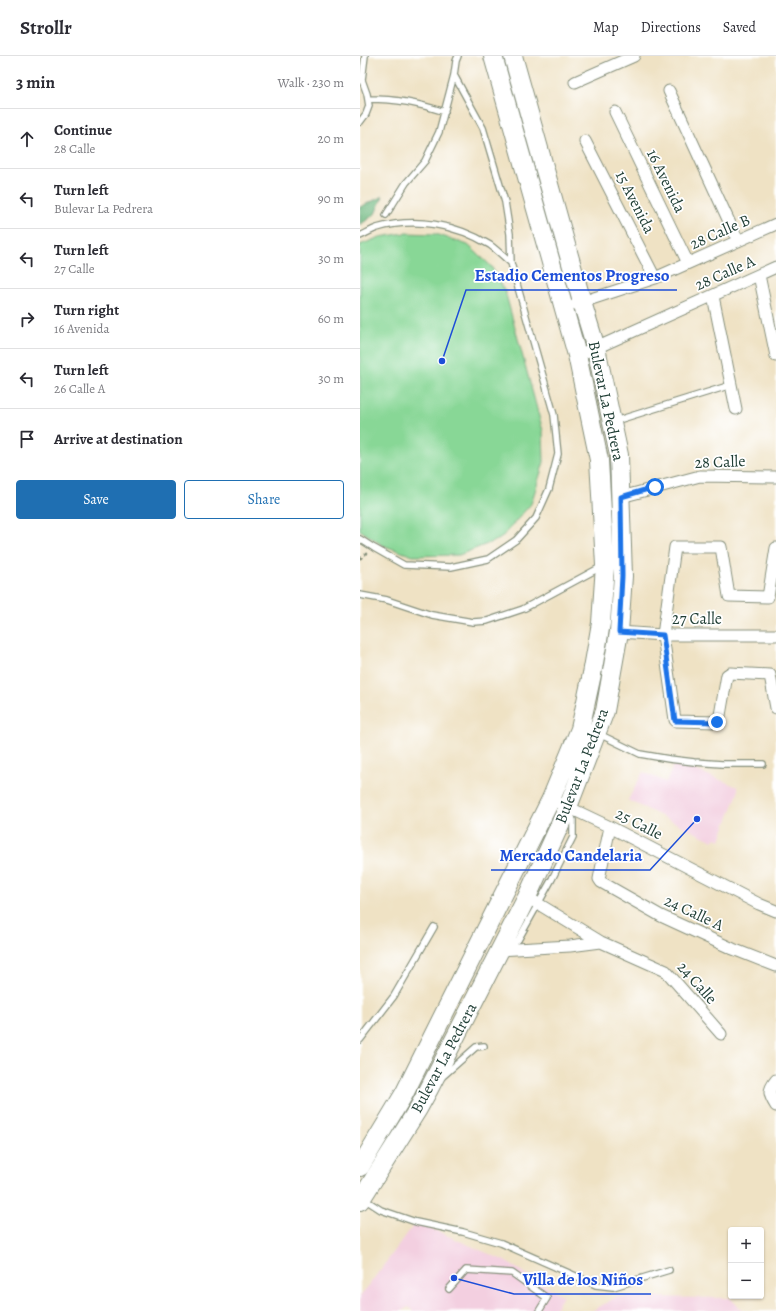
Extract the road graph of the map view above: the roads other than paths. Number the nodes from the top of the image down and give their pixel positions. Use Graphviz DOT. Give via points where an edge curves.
graph roads {
  1 [pos="365,56"];
  2 [pos="492,56"];
  3 [pos="513,56"];
  4 [pos="628,57"];
  5 [pos="456,58"];
  6 [pos="454,75"];
  7 [pos="575,82"];
  8 [pos="669,91"];
  9 [pos="368,99"];
  10 [pos="445,112"];
  11 [pos="615,112"];
  12 [pos="360,122"];
  13 [pos="585,141"];
  14 [pos="386,215"];
  15 [pos="776,224"];
  16 [pos="360,236"];
  17 [pos="738,241"];
  18 [pos="512,263"];
  19 [pos="688,264"];
  20 [pos="776,267"];
  21 [pos="759,275"];
  22 [pos="656,278"];
  23 [pos="712,296"];
  24 [pos="582,302"];
  25 [pos="564,308"];
  26 [pos="596,348"];
  27 [pos="577,354"];
  28 [pos="776,356"];
  29 [pos="731,385"];
  30 [pos="736,409"];
  31 [pos="612,422"];
  32 [pos="776,477"];
  33 [pos="621,497"];
  34 [pos="360,539"];
  35 [pos="776,548"];
  36 [pos="605,565"];
  37 [pos="360,595"];
  38 [pos="619,632"];
  39 [pos="663,635"];
  40 [pos="776,635"];
  41 [pos="776,708"];
  42 [pos="597,733"];
  43 [pos="763,764"];
  44 [pos="551,800"];
  45 [pos="568,807"];
  46 [pos="610,827"];
  47 [pos="533,900"];
  48 [pos="776,911"];
  49 [pos="434,927"];
  50 [pos="601,942"];
  51 [pos="500,950"];
  52 [pos="776,966"];
  53 [pos="721,1034"];
  54 [pos="360,1040"];
  55 [pos="484,1046"];
  56 [pos="773,1083"];
  57 [pos="429,1089"];
  58 [pos="776,1106"];
  59 [pos="360,1167"];
  60 [pos="361,1200"];
  61 [pos="669,1270"];
  62 [pos="449,1289"];
  63 [pos="539,1311"];
  1 -- 9 [label="lane" via="362,80"];
  2 -- 25 [label="main road, Bulevar La Pedrera"];
  3 -- 24 [label="main road, Bulevar La Pedrera"];
  4 -- 7 [label="street"];
  5 -- 6 [label="lane"];
  6 -- 10 [label="lane"];
  6 -- 18 [label="lane" via="483,128 505,202"];
  8 -- 17 [label="street"];
  9 -- 10 [label="lane" via="391,99"];
  9 -- 12 [label="lane" via="368,110"];
  10 -- 14 [label="lane" via="439,132 425,161 406,182"];
  11 -- 19 [label="street, 16 Avenida"];
  13 -- 22 [label="street, 15 Avenida"];
  15 -- 17 [label="street, 28 Calle B"];
  16 -- 18 [label="lane" via="376,228 398,224 441,225 464,232 490,246"];
  17 -- 19 [label="street, 28 Calle B"];
  18 -- 34 [label="lane" via="554,415 558,454 549,489 536,518 516,540 488,559 451,567 404,565"];
  19 -- 22 [label="street, 28 Calle B"];
  20 -- 21 [label="street, 28 Calle A"];
  21 -- 23 [label="street, 28 Calle A"];
  21 -- 28 [label="street"];
  22 -- 24 [label="street, 28 Calle B"];
  23 -- 26 [label="street, 28 Calle A"];
  23 -- 29 [label="street"];
  24 -- 25 [label="street, 28 Calle B"];
  24 -- 26 [label="main road, Bulevar La Pedrera"];
  25 -- 27 [label="main road, Bulevar La Pedrera"];
  26 -- 27 [label="street, 28 Calle A"];
  26 -- 31 [label="main road, Bulevar La Pedrera"];
  27 -- 36 [label="main road, Bulevar La Pedrera" via="599,460"];
  29 -- 30 [label="street"];
  29 -- 31 [label="lane"];
  31 -- 33 [label="main road, Bulevar La Pedrera" via="619,455"];
  32 -- 33 [label="street, 28 Calle" via="700,476"];
  33 -- 38 [label="main road, Bulevar La Pedrera" via="622,576"];
  35 -- 39 [label="street" via="768,597 729,596 721,547 675,547"];
  36 -- 37 [label="lane" via="523,609 487,622 432,616 387,600"];
  36 -- 44 [label="main road, Bulevar La Pedrera" via="601,623 580,729"];
  38 -- 39 [label="street, 27 Calle"];
  38 -- 42 [label="main road, Bulevar La Pedrera" via="605,711"];
  39 -- 40 [label="street, 27 Calle"];
  39 -- 41 [label="street" via="674,720 719,721 728,673 770,675"];
  42 -- 43 [label="lane" via="640,754 669,760"];
  42 -- 45 [label="main road, Bulevar La Pedrera"];
  44 -- 45 [label="street, 25 Calle"];
  44 -- 59 [label="main road, Bulevar La Pedrera" via="404,1094"];
  45 -- 46 [label="street, 25 Calle"];
  45 -- 47 [label="main road, Bulevar La Pedrera"];
  46 -- 48 [label="street, 25 Calle"];
  46 -- 52 [label="street, 24 Calle A" via="599,879 601,882 661,916"];
  47 -- 50 [label="street, 24 Calle"];
  47 -- 51 [label="main road, Bulevar La Pedrera"];
  49 -- 54 [label="lane" via="394,996"];
  50 -- 51 [label="street"];
  50 -- 53 [label="street, 24 Calle" via="666,971"];
  51 -- 57 [label="main road, Bulevar La Pedrera"];
  55 -- 57 [label="lane" via="476,1047"];
  56 -- 58 [label="street" via="770,1094"];
  57 -- 60 [label="main road, Bulevar La Pedrera"];
  60 -- 61 [label="lane" via="416,1222 501,1243 596,1285 613,1287"];
  62 -- 63 [label="lane" via="466,1270 512,1273 547,1298"];
}
